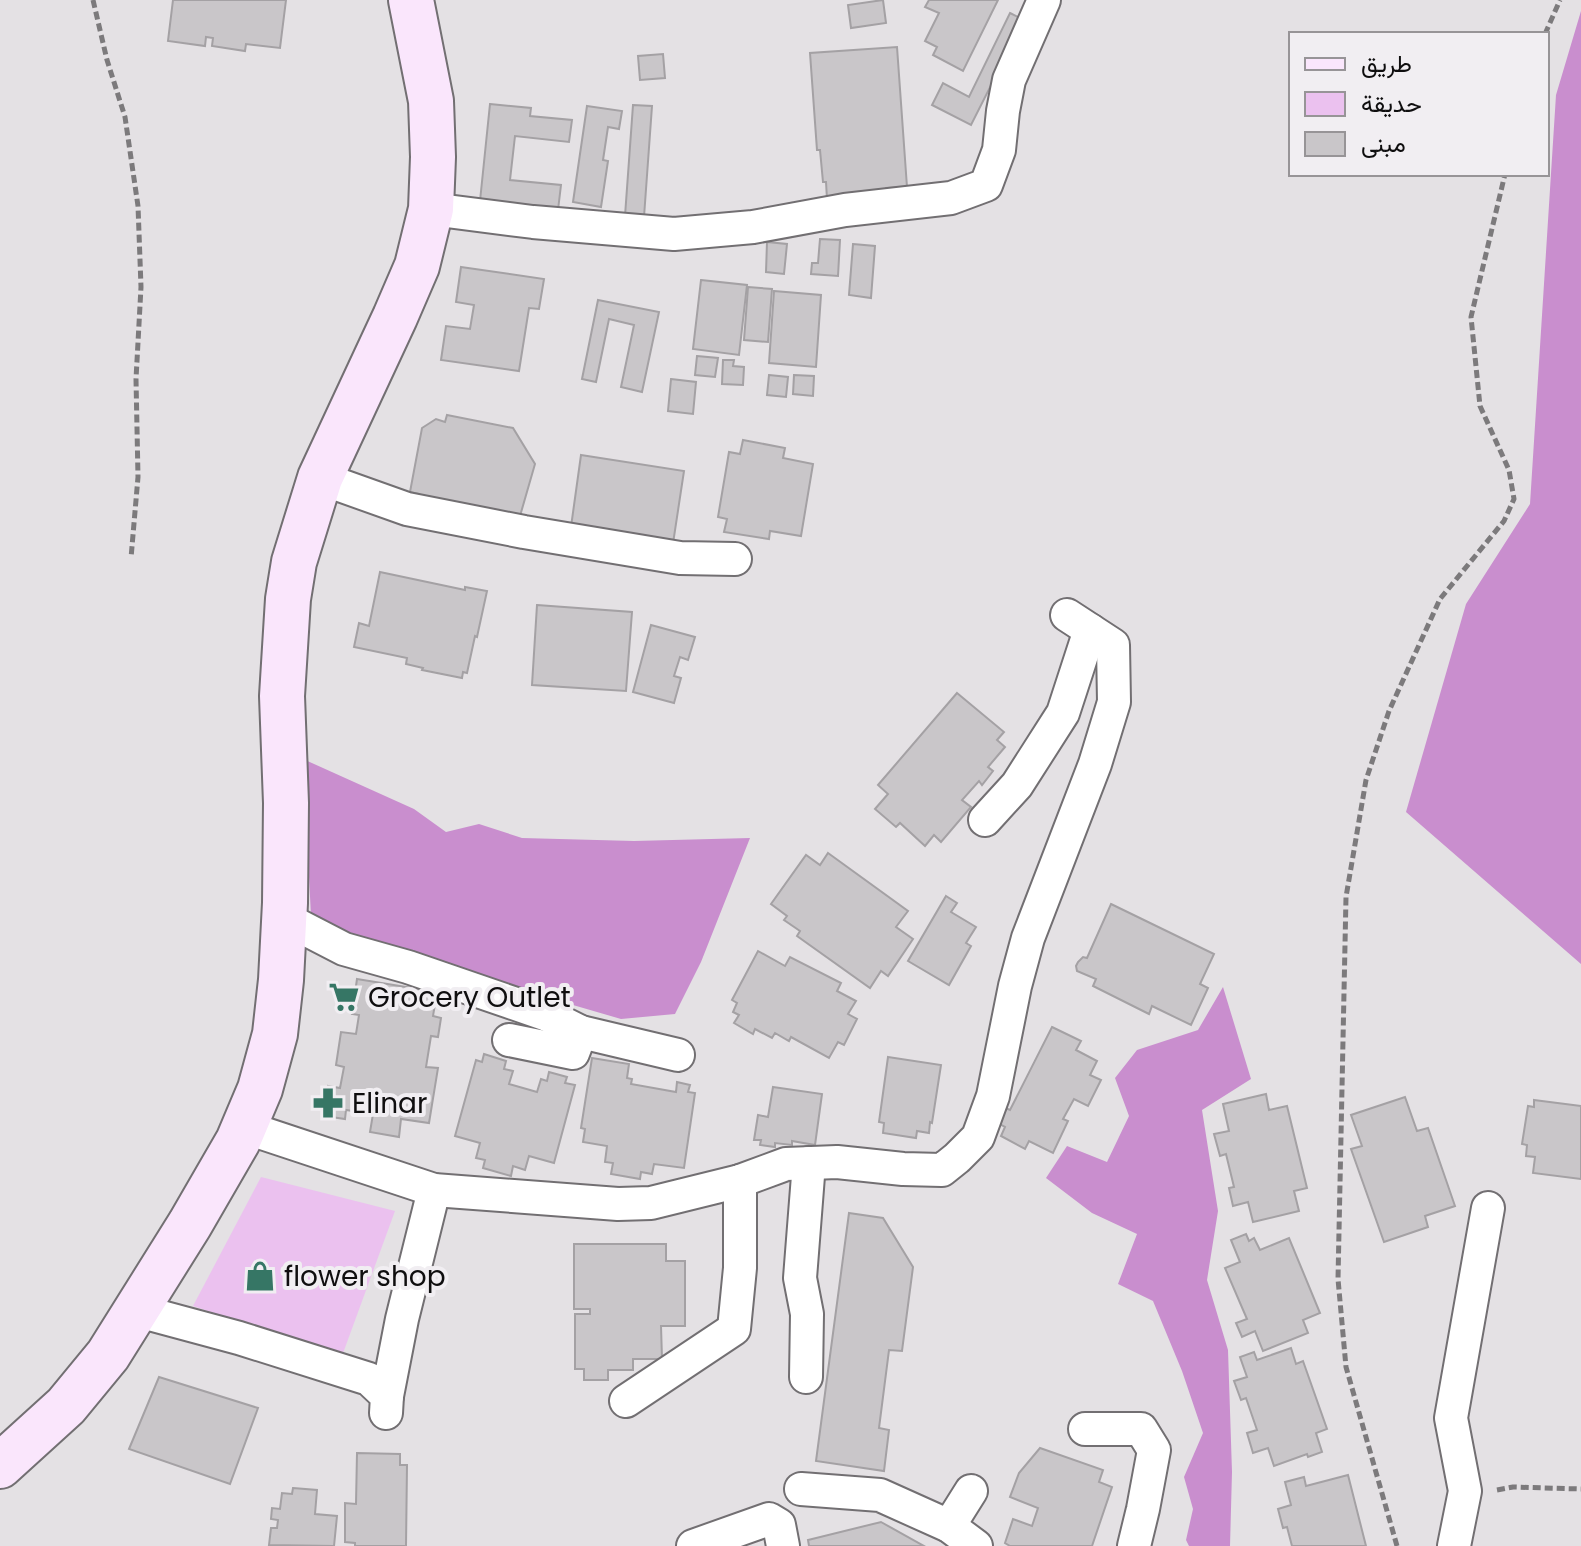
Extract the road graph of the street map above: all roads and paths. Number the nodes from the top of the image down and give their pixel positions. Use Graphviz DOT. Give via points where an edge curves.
graph roads {
  1 [pos="93,0"];
  2 [pos="411,0"];
  3 [pos="1044,0"];
  4 [pos="1560,0"];
  5 [pos="1546,32"];
  6 [pos="1505,176"];
  7 [pos="431,209"];
  8 [pos="320,478"];
  9 [pos="131,558"];
  10 [pos="735,559"];
  11 [pos="985,820"];
  12 [pos="284,918"];
  13 [pos="581,1032"];
  14 [pos="509,1040"];
  15 [pos="678,1055"];
  16 [pos="244,1127"];
  17 [pos="809,1163"];
  18 [pos="740,1181"];
  19 [pos="434,1190"];
  20 [pos="1488,1208"];
  21 [pos="135,1310"];
  22 [pos="806,1377"];
  23 [pos="626,1401"];
  24 [pos="1085,1429"];
  25 [pos="0,1466"];
  26 [pos="801,1489"];
  27 [pos="1581,1489"];
  28 [pos="971,1491"];
  29 [pos="1465,1491"];
  30 [pos="949,1526"];
  31 [pos="693,1546"];
  32 [pos="783,1546"];
  33 [pos="976,1546"];
  34 [pos="1134,1546"];
  35 [pos="1397,1546"];
  36 [pos="1454,1546"];
  1 -- 9 [label="path" via="125,117 138,206 138,477"];
  2 -- 7 [label="main road" via="431,101"];
  3 -- 7 [label="street" via="1009,80 999,150 986,185 951,198 674,234"];
  4 -- 5 [label="path"];
  6 -- 35 [label="path" via="1471,317 1480,406 1509,470 1514,499 1504,521 1440,599 1389,711 1366,780 1346,897 1338,1279 1346,1367"];
  7 -- 8 [label="main road" via="417,266"];
  8 -- 10 [label="street" via="407,509 680,558"];
  8 -- 12 [label="main road" via="288,599 282,696"];
  11 -- 17 [label="street" via="1017,785 1063,713 1078,622 1113,645 1114,702 1028,938 993,1096 978,1137 942,1170"];
  12 -- 13 [label="street" via="344,949 545,1014"];
  12 -- 16 [label="main road" via="275,1034"];
  13 -- 14 [label="street" via="573,1053"];
  13 -- 15 [label="street"];
  16 -- 19 [label="street"];
  16 -- 21 [label="main road"];
  17 -- 18 [label="street" via="786,1164"];
  17 -- 22 [label="street" via="800,1278 807,1314"];
  18 -- 19 [label="street" via="651,1203 618,1204"];
  18 -- 23 [label="street" via="734,1329"];
  19 -- 21 [label="street" via="387,1404 369,1379"];
  20 -- 29 [label="street" via="1451,1418"];
  21 -- 25 [label="main road" via="108,1355 66,1406"];
  24 -- 34 [label="street" via="1141,1429 1154,1450"];
  26 -- 30 [label="street" via="880,1495"];
  27 -- 29 [label="path"];
  28 -- 30 [label="street"];
  29 -- 36 [label="street"];
  30 -- 33 [label="street"];
  31 -- 32 [label="street" via="769,1519 779,1525"];
}
